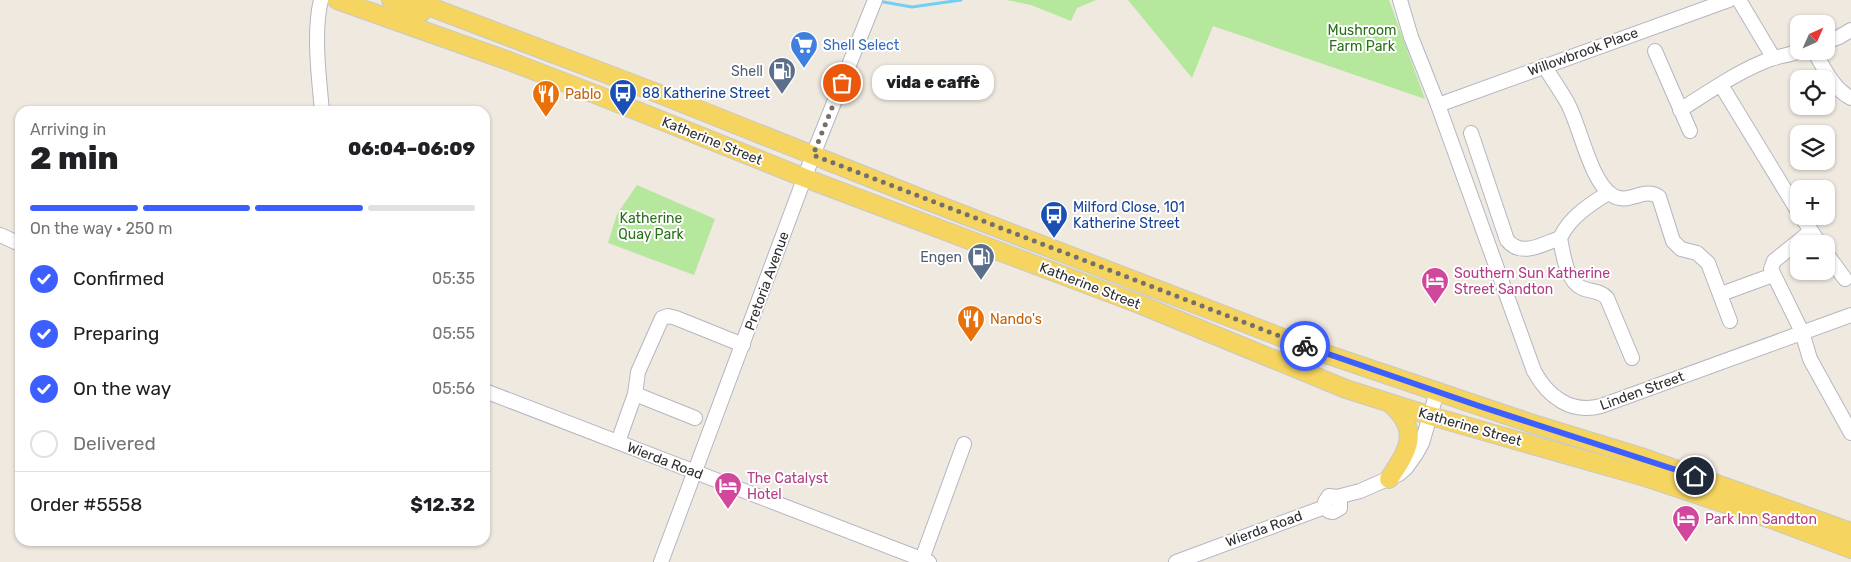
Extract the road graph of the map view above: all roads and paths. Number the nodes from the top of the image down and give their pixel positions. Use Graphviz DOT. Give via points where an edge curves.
graph roads {
  1 [pos="309,0"];
  2 [pos="321,0"];
  3 [pos="337,0"];
  4 [pos="391,0"];
  5 [pos="412,0"];
  6 [pos="875,0"];
  7 [pos="1400,0"];
  8 [pos="1729,0"];
  9 [pos="1739,0"];
  10 [pos="318,14"];
  11 [pos="1851,30"];
  12 [pos="1835,39"];
  13 [pos="1655,51"];
  14 [pos="1790,55"];
  15 [pos="1773,58"];
  16 [pos="1819,60"];
  17 [pos="1544,66"];
  18 [pos="1721,85"];
  19 [pos="1851,98"];
  20 [pos="1438,105"];
  21 [pos="322,106"];
  22 [pos="1680,110"];
  23 [pos="1690,131"];
  24 [pos="1471,133"];
  25 [pos="813,155"];
  26 [pos="805,178"];
  27 [pos="1608,193"];
  28 [pos="1790,197"];
  29 [pos="1807,225"];
  30 [pos="1811,231"];
  31 [pos="0,235"];
  32 [pos="1814,235"];
  33 [pos="1560,238"];
  34 [pos="15,242"];
  35 [pos="1835,265"];
  36 [pos="1773,275"];
  37 [pos="1845,279"];
  38 [pos="1721,294"];
  39 [pos="1851,315"];
  40 [pos="1730,321"];
  41 [pos="1802,332"];
  42 [pos="743,346"];
  43 [pos="1632,358"];
  44 [pos="1437,392"];
  45 [pos="490,393"];
  46 [pos="635,394"];
  47 [pos="1391,404"];
  48 [pos="1431,416"];
  49 [pos="695,418"];
  50 [pos="1851,433"];
  51 [pos="618,442"];
  52 [pos="964,444"];
  53 [pos="693,472"];
  54 [pos="1389,479"];
  55 [pos="1851,532"];
  56 [pos="1851,549"];
  57 [pos="925,561"];
  58 [pos="661,562"];
  59 [pos="1176,562"];
  1 -- 10 [label="street"];
  2 -- 10 [label="street"];
  3 -- 26 [label="main road, Katherine Street" via="509,61"];
  4 -- 26 [label="main road" via="796,160"];
  5 -- 25 [label="main road, Katherine Street"];
  6 -- 25 [label="street, Pretoria Avenue"];
  7 -- 20 [label="street, Linden Street"];
  8 -- 17 [label="street, Willowbrook Place"];
  9 -- 15 [label="street"];
  10 -- 21 [label="street"];
  11 -- 12 [label="street"];
  13 -- 22 [label="street"];
  14 -- 15 [label="street"];
  15 -- 18 [label="street"];
  16 -- 19 [label="street" via="1832,82"];
  17 -- 20 [label="street, Willowbrook Place"];
  17 -- 27 [label="street" via="1567,103 1588,157"];
  18 -- 22 [label="street"];
  18 -- 28 [label="street"];
  20 -- 41 [label="street, Linden Street" via="1534,372 1556,400 1576,408 1594,408"];
  22 -- 23 [label="street"];
  24 -- 33 [label="street" via="1510,244 1524,250"];
  25 -- 26 [label="street, Pretoria Avenue"];
  25 -- 44 [label="main road, Katherine Street" via="1317,351"];
  26 -- 42 [label="street, Pretoria Avenue"];
  26 -- 47 [label="main road, Katherine Street" via="1140,304 1346,389"];
  27 -- 33 [label="street" via="1571,220"];
  27 -- 38 [label="street" via="1623,199 1648,193 1658,196 1673,240 1681,249 1705,258"];
  29 -- 30 [label="street"];
  30 -- 32 [label="street"];
  30 -- 36 [label="street" via="1774,261 1771,265"];
  31 -- 34 [label="street"];
  33 -- 43 [label="street" via="1572,279 1582,288 1600,292 1607,298"];
  35 -- 37 [label="street"];
  36 -- 38 [label="street"];
  36 -- 41 [label="street"];
  38 -- 40 [label="street"];
  39 -- 41 [label="street, Linden Street"];
  41 -- 50 [label="street" via="1810,359"];
  42 -- 46 [label="street" via="676,318 662,318 638,372"];
  42 -- 53 [label="street, Pretoria Avenue"];
  44 -- 48 [label="street"];
  44 -- 55 [label="main road, Katherine Street" via="1640,457"];
  45 -- 51 [label="street, Wierda Road"];
  46 -- 49 [label="street"];
  46 -- 51 [label="street"];
  47 -- 48 [label="main road, Katherine Street"];
  47 -- 54 [label="main road" via="1404,417 1410,432 1407,449"];
  48 -- 54 [label="street" via="1416,454 1406,468"];
  48 -- 56 [label="main road, Katherine Street" via="1654,480"];
  51 -- 53 [label="street, Wierda Road"];
  52 -- 57 [label="street"];
  53 -- 57 [label="street, Wierda Road"];
  53 -- 58 [label="street, Pretoria Avenue"];
  54 -- 59 [label="street, Wierda Road" via="1339,501 1338,510 1333,512 1325,507"];
}
